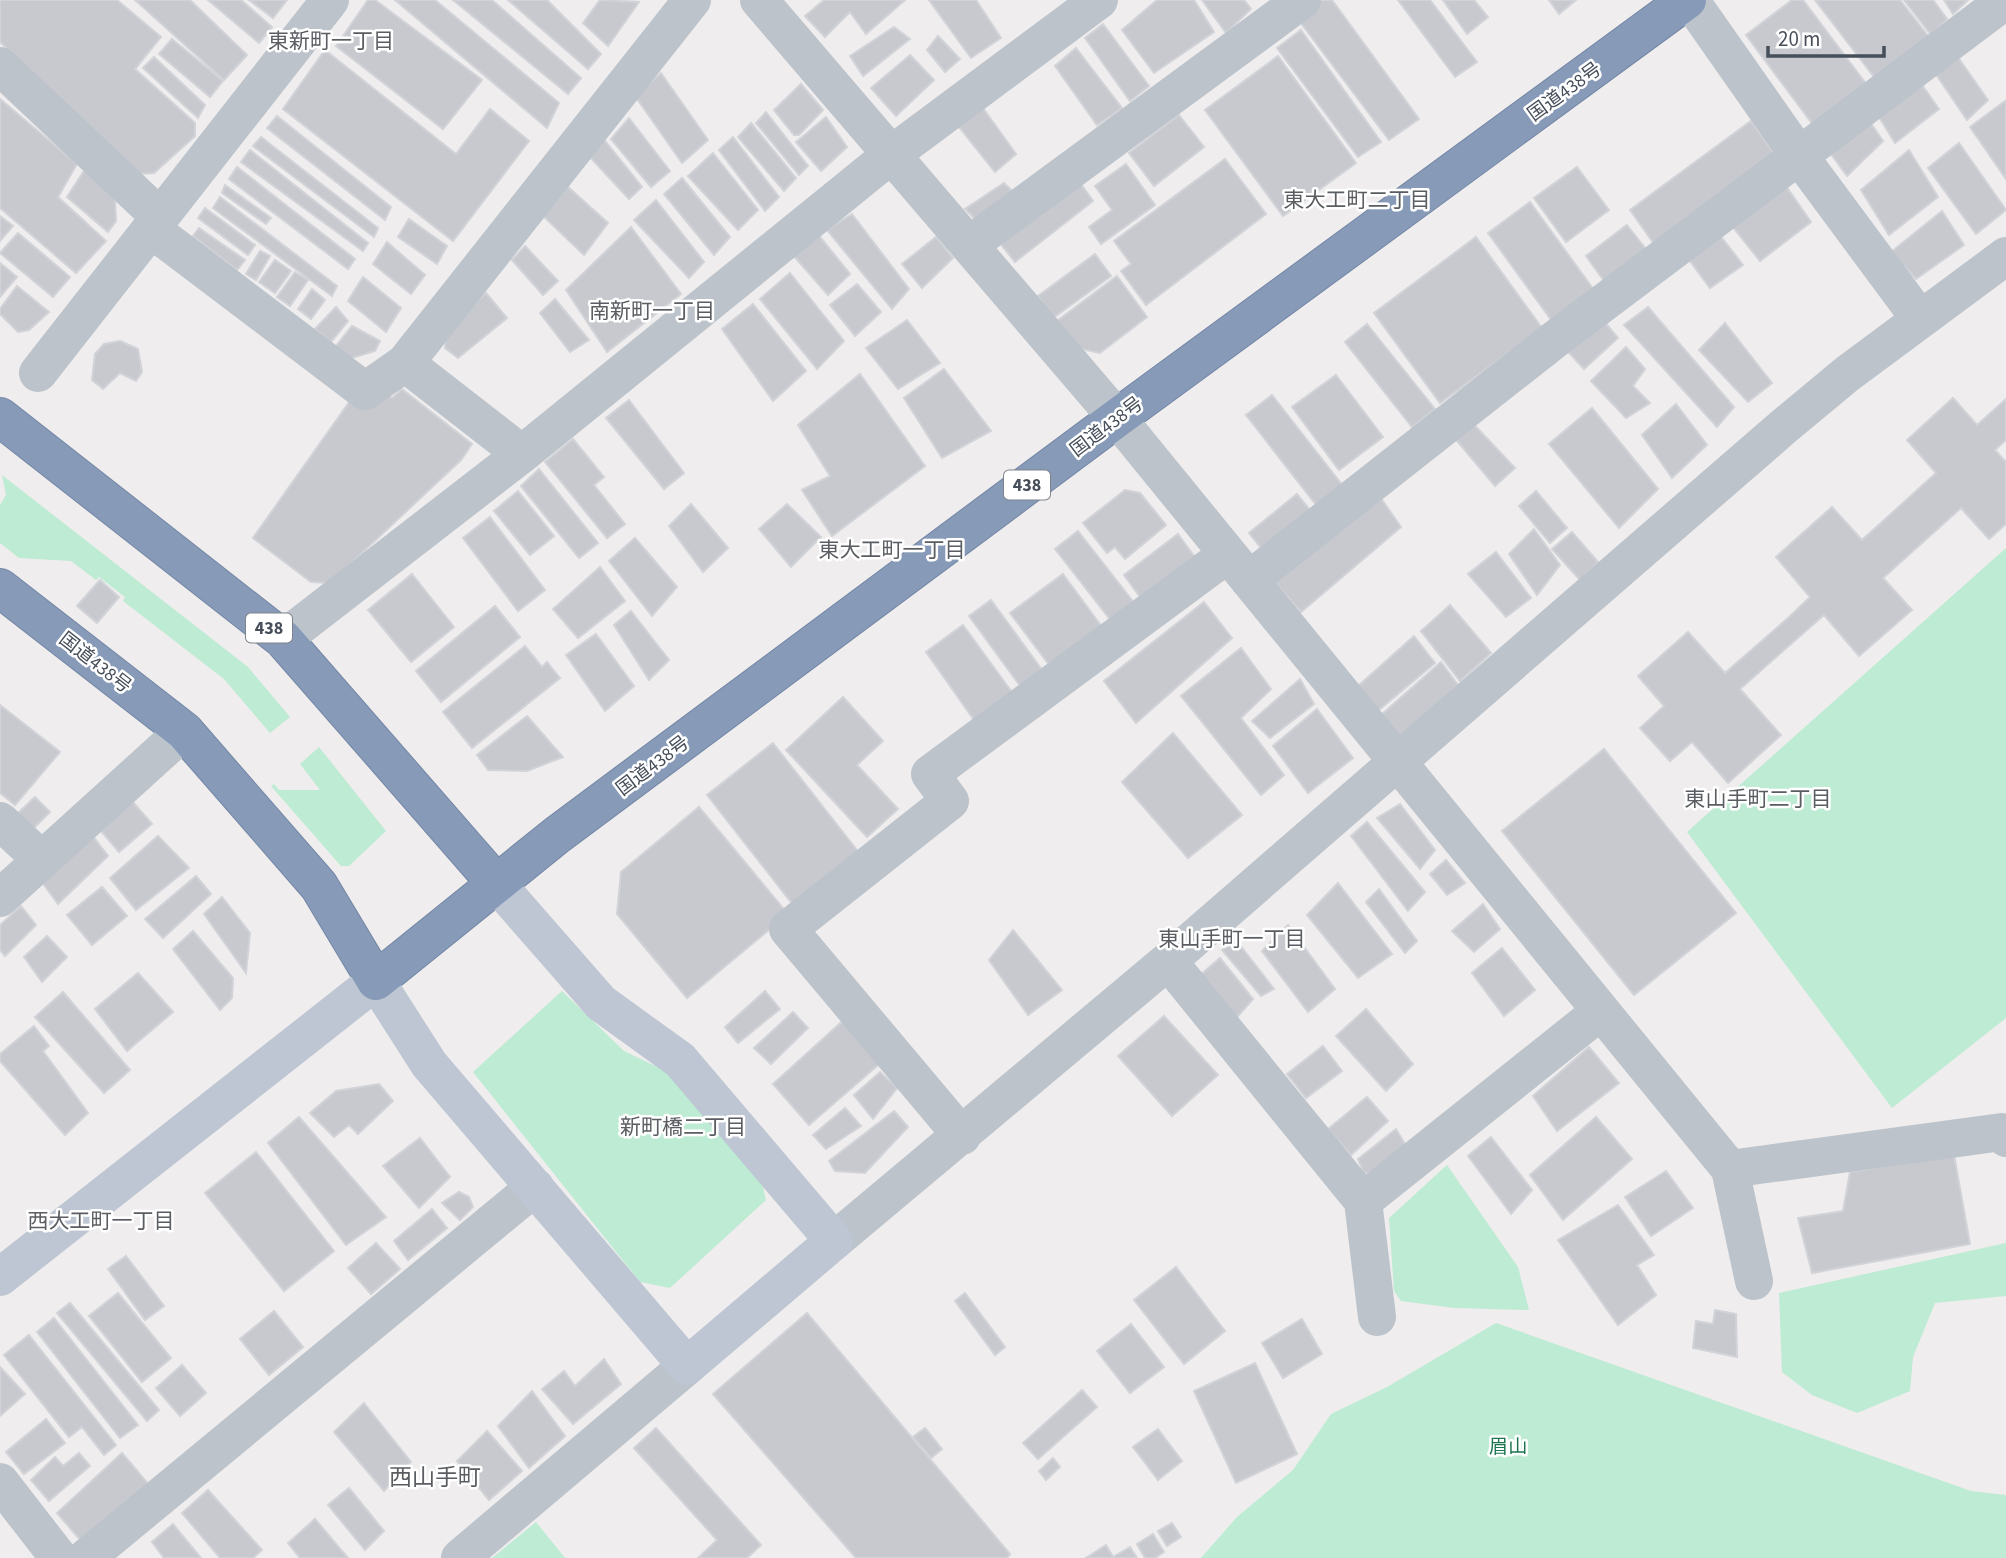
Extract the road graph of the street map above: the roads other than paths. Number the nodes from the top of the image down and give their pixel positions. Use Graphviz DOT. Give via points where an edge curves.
graph roads {
  1 [pos="330,0"];
  2 [pos="692,0"];
  3 [pos="759,0"];
  4 [pos="1099,0"];
  5 [pos="1302,0"];
  6 [pos="1688,0"];
  7 [pos="2006,0"];
  8 [pos="0,66"];
  9 [pos="892,154"];
  10 [pos="1800,157"];
  11 [pos="156,223"];
  12 [pos="969,245"];
  13 [pos="2006,256"];
  14 [pos="1920,319"];
  15 [pos="405,363"];
  16 [pos="38,373"];
  17 [pos="0,417"];
  18 [pos="1117,418"];
  19 [pos="522,454"];
  20 [pos="1239,567"];
  21 [pos="0,588"];
  22 [pos="283,639"];
  23 [pos="184,731"];
  24 [pos="1398,762"];
  25 [pos="0,821"];
  26 [pos="41,860"];
  27 [pos="496,883"];
  28 [pos="0,898"];
  29 [pos="1168,961"];
  30 [pos="376,981"];
  31 [pos="1601,1011"];
  32 [pos="962,1136"];
  33 [pos="2006,1138"];
  34 [pos="1730,1169"];
  35 [pos="535,1187"];
  36 [pos="1363,1201"];
  37 [pos="834,1241"];
  38 [pos="0,1277"];
  39 [pos="1754,1281"];
  40 [pos="1377,1317"];
  41 [pos="687,1366"];
  42 [pos="0,1482"];
  43 [pos="59,1558"];
  44 [pos="86,1558"];
  45 [pos="460,1558"];
  1 -- 11 [label="street"];
  2 -- 15 [label="street"];
  3 -- 9 [label="street"];
  4 -- 9 [label="street"];
  5 -- 12 [label="street"];
  6 -- 10 [label="street"];
  6 -- 18 [label="highway, 国道438号 / 438"];
  7 -- 10 [label="street"];
  8 -- 11 [label="street"];
  9 -- 12 [label="street"];
  9 -- 19 [label="street"];
  10 -- 14 [label="street"];
  10 -- 20 [label="street"];
  11 -- 15 [label="street" via="365,391"];
  11 -- 16 [label="street"];
  12 -- 18 [label="street"];
  13 -- 14 [label="street"];
  14 -- 24 [label="street" via="1782,428"];
  15 -- 19 [label="street"];
  17 -- 22 [label="highway, 438"];
  18 -- 20 [label="street"];
  18 -- 27 [label="highway, 国道438号 / 438"];
  19 -- 22 [label="street"];
  20 -- 24 [label="street"];
  20 -- 32 [label="street" via="930,774 950,801 788,929"];
  21 -- 23 [label="highway, 国道438号"];
  22 -- 27 [label="highway, 438"];
  23 -- 26 [label="street"];
  23 -- 30 [label="highway, 国道438号" via="319,886"];
  24 -- 29 [label="street"];
  24 -- 31 [label="street"];
  25 -- 26 [label="street"];
  26 -- 28 [label="street"];
  27 -- 30 [label="highway, 国道438号 / 438"];
  27 -- 37 [label="street" via="601,1003 680,1060"];
  29 -- 32 [label="street"];
  29 -- 36 [label="street"];
  30 -- 35 [label="street" via="429,1064"];
  30 -- 38 [label="street"];
  31 -- 34 [label="street"];
  31 -- 36 [label="street"];
  32 -- 37 [label="street"];
  33 -- 34 [label="street" via="2002,1132"];
  34 -- 39 [label="street"];
  35 -- 41 [label="street"];
  35 -- 44 [label="street"];
  36 -- 40 [label="street"];
  37 -- 41 [label="street"];
  41 -- 45 [label="street"];
  42 -- 43 [label="street"];
}
